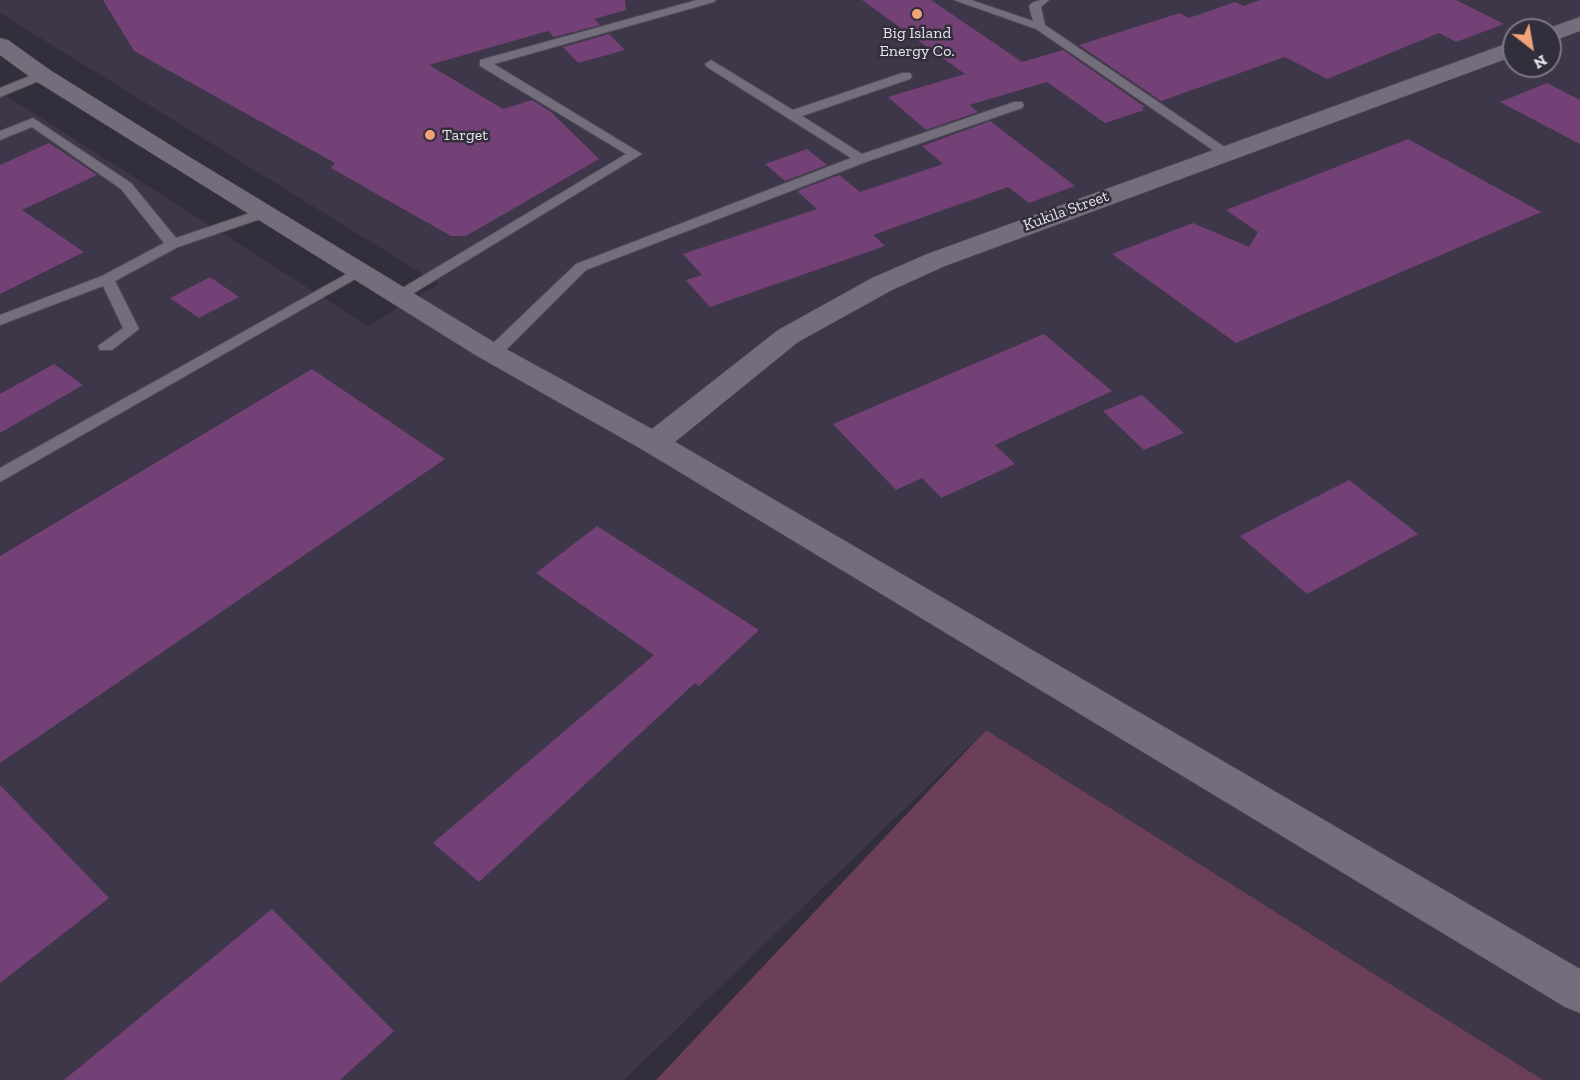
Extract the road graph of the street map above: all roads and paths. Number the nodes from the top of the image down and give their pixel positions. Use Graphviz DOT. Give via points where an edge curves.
graph roads {
  1 [pos="710,0"];
  2 [pos="960,0"];
  3 [pos="1036,2"];
  4 [pos="1580,23"];
  5 [pos="1040,27"];
  6 [pos="1562,30"];
  7 [pos="0,45"];
  8 [pos="1502,52"];
  9 [pos="711,64"];
  10 [pos="42,75"];
  11 [pos="906,76"];
  12 [pos="0,93"];
  13 [pos="1018,105"];
  14 [pos="791,115"];
  15 [pos="0,136"];
  16 [pos="1225,152"];
  17 [pos="861,159"];
  18 [pos="264,213"];
  19 [pos="173,244"];
  20 [pos="359,271"];
  21 [pos="106,279"];
  22 [pos="399,296"];
  23 [pos="0,320"];
  24 [pos="106,346"];
  25 [pos="493,353"];
  26 [pos="654,443"];
  27 [pos="0,476"];
  28 [pos="1580,992"];
  1 -- 22 [label="lane" via="484,63 635,154"];
  2 -- 5 [label="lane"];
  3 -- 5 [label="lane"];
  4 -- 6 [label="street"];
  5 -- 16 [label="lane"];
  7 -- 10 [label="street"];
  8 -- 16 [label="street, Kukila Street"];
  9 -- 14 [label="lane"];
  10 -- 12 [label="lane"];
  10 -- 18 [label="street"];
  11 -- 14 [label="lane"];
  13 -- 17 [label="lane"];
  14 -- 17 [label="lane"];
  15 -- 19 [label="lane" via="33,122 126,186"];
  16 -- 26 [label="street, Kukila Street" via="936,260 882,284 788,336"];
  17 -- 25 [label="lane" via="581,267"];
  18 -- 19 [label="lane"];
  18 -- 20 [label="street"];
  19 -- 21 [label="lane"];
  20 -- 22 [label="street"];
  20 -- 27 [label="lane"];
  21 -- 23 [label="lane"];
  21 -- 24 [label="lane" via="131,329"];
  22 -- 25 [label="street"];
  25 -- 26 [label="street"];
  26 -- 28 [label="street"];
}
